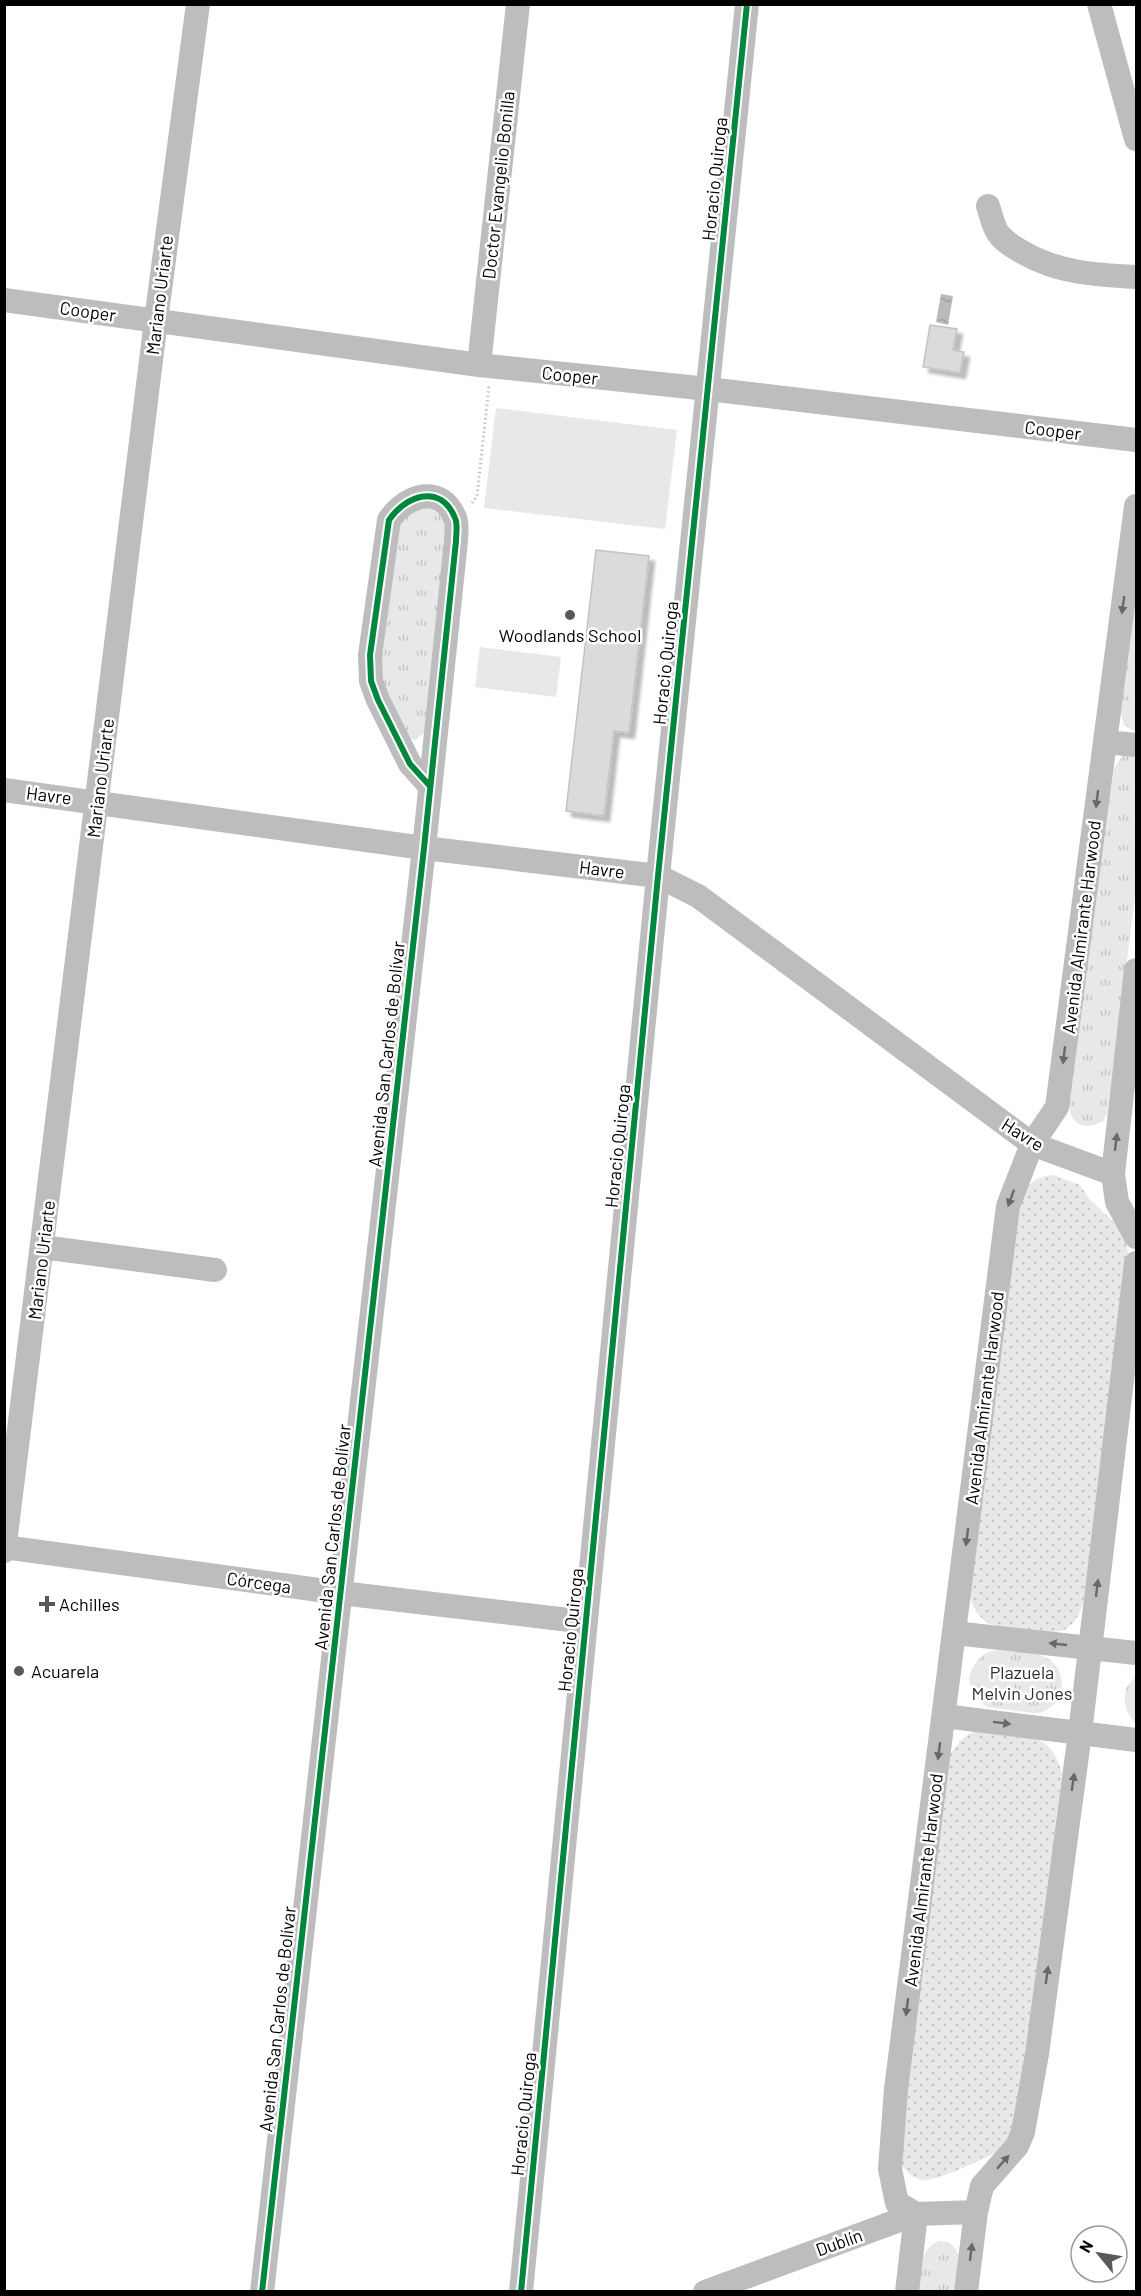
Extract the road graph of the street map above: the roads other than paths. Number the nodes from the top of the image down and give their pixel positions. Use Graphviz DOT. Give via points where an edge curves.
graph roads {
  1 [pos="198,4"];
  2 [pos="518,4"];
  3 [pos="747,4"];
  4 [pos="1100,4"];
  5 [pos="1137,139"];
  6 [pos="988,206"];
  7 [pos="1137,277"];
  8 [pos="4,300"];
  9 [pos="156,320"];
  10 [pos="485,366"];
  11 [pos="708,389"];
  12 [pos="1137,440"];
  13 [pos="1137,506"];
  14 [pos="1105,742"];
  15 [pos="1137,745"];
  16 [pos="429,785"];
  17 [pos="4,790"];
  18 [pos="98,801"];
  19 [pos="424,848"];
  20 [pos="658,876"];
  21 [pos="1137,970"];
  22 [pos="1032,1144"];
  23 [pos="1113,1174"];
  24 [pos="1137,1237"];
  25 [pos="42,1247"];
  26 [pos="1137,1263"];
  27 [pos="215,1270"];
  28 [pos="5,1549"];
  29 [pos="341,1593"];
  30 [pos="586,1622"];
  31 [pos="954,1633"];
  32 [pos="1089,1647"];
  33 [pos="1137,1653"];
  34 [pos="944,1716"];
  35 [pos="1080,1733"];
  36 [pos="1137,1740"];
  37 [pos="976,2212"];
  38 [pos="916,2214"];
  39 [pos="262,2292"];
  40 [pos="521,2292"];
  41 [pos="705,2292"];
  42 [pos="907,2292"];
  43 [pos="966,2292"];
  1 -- 9 [label="street, Mariano Uriarte"];
  2 -- 10 [label="street, Doctor Evangelio Bonilla"];
  3 -- 11 [label="street, Horacio Quiroga"];
  4 -- 5 [label="street"];
  6 -- 7 [label="street" via="998,233 1038,261 1065,270"];
  8 -- 9 [label="street, Cooper"];
  9 -- 10 [label="street, Cooper"];
  9 -- 18 [label="street, Mariano Uriarte"];
  10 -- 11 [label="street, Cooper"];
  11 -- 12 [label="street, Cooper"];
  11 -- 20 [label="street, Horacio Quiroga"];
  13 -- 14 [label="street, Avenida Almirante Harwood, one-way"];
  14 -- 15 [label="street"];
  14 -- 22 [label="street, Avenida Almirante Harwood, one-way" via="1057,1107"];
  16 -- 16 [label="street, Avenida San Carlos de Bolívar" via="456,520 448,506 422,496 397,508 389,520 370,655 371,681 378,700 410,764"];
  16 -- 19 [label="street, Avenida San Carlos de Bolívar"];
  17 -- 18 [label="street, Havre"];
  18 -- 19 [label="street, Havre"];
  18 -- 25 [label="street, Mariano Uriarte"];
  19 -- 20 [label="street, Havre"];
  19 -- 29 [label="street, Avenida San Carlos de Bolívar"];
  20 -- 22 [label="street, Havre" via="698,896"];
  20 -- 30 [label="street, Horacio Quiroga"];
  23 -- 21 [label="street, one-way"];
  22 -- 23 [label="street, Havre"];
  22 -- 31 [label="street, Avenida Almirante Harwood, one-way" via="1008,1206"];
  23 -- 24 [label="street" via="1117,1202"];
  25 -- 27 [label="street"];
  25 -- 28 [label="street, Mariano Uriarte"];
  32 -- 26 [label="street, one-way"];
  28 -- 29 [label="street, Córcega"];
  29 -- 30 [label="street, Córcega"];
  29 -- 39 [label="street, Avenida San Carlos de Bolívar"];
  30 -- 40 [label="street, Horacio Quiroga"];
  32 -- 31 [label="street, one-way"];
  31 -- 34 [label="street, Avenida Almirante Harwood"];
  32 -- 33 [label="street"];
  32 -- 35 [label="street"];
  34 -- 35 [label="street, one-way"];
  34 -- 38 [label="street, Avenida Almirante Harwood, one-way" via="896,2089 890,2169 897,2203"];
  35 -- 36 [label="street"];
  37 -- 35 [label="street, one-way" via="982,2186 1017,2146 1023,2132"];
  37 -- 38 [label="street, Dublín"];
  43 -- 37 [label="street, one-way"];
  38 -- 41 [label="street, Dublín"];
  38 -- 42 [label="street"];
}
